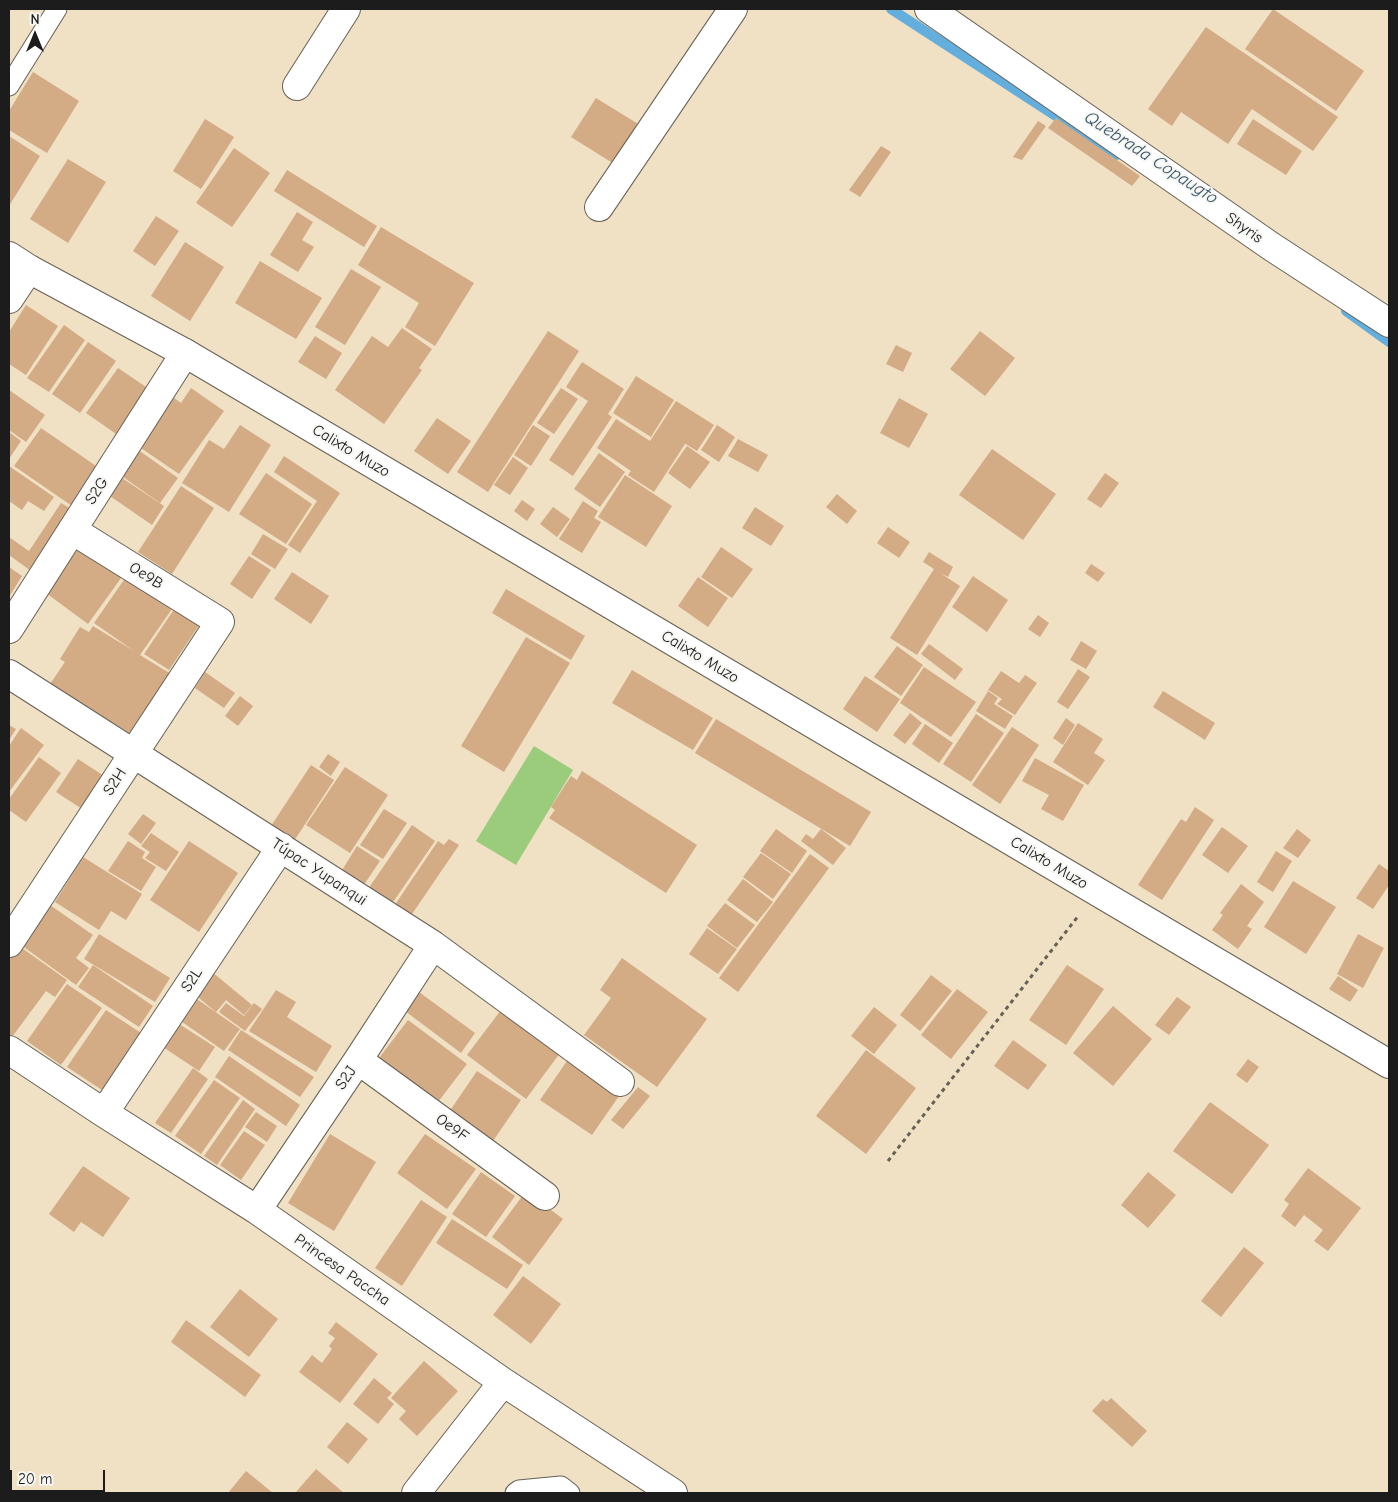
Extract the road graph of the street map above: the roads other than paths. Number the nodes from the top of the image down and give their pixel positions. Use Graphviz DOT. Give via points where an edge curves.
graph roads {
  1 [pos="58,9"];
  2 [pos="346,9"];
  3 [pos="733,9"];
  4 [pos="929,9"];
  5 [pos="9,86"];
  6 [pos="297,86"];
  7 [pos="599,207"];
  8 [pos="19,262"];
  9 [pos="9,299"];
  10 [pos="1389,323"];
  11 [pos="185,354"];
  12 [pos="72,530"];
  13 [pos="220,622"];
  14 [pos="9,629"];
  15 [pos="9,674"];
  16 [pos="134,754"];
  17 [pos="281,847"];
  18 [pos="9,943"];
  19 [pos="433,945"];
  20 [pos="9,1050"];
  21 [pos="358,1060"];
  22 [pos="1389,1064"];
  23 [pos="620,1082"];
  24 [pos="104,1113"];
  25 [pos="545,1196"];
  26 [pos="256,1210"];
  27 [pos="503,1382"];
  28 [pos="416,1493"];
  29 [pos="515,1493"];
  30 [pos="570,1493"];
  31 [pos="674,1493"];
  1 -- 5 [label="lane"];
  2 -- 6 [label="street"];
  3 -- 7 [label="street"];
  4 -- 10 [label="street, Shyris" via="1264,241"];
  8 -- 9 [label="street"];
  8 -- 11 [label="street, Calixto Muzo"];
  11 -- 12 [label="street, S2G"];
  11 -- 22 [label="street, Calixto Muzo"];
  12 -- 13 [label="street, Oe9B"];
  12 -- 14 [label="street, S2G"];
  13 -- 16 [label="street, S2H"];
  15 -- 16 [label="street, Túpac Yupanqui"];
  16 -- 17 [label="street, Túpac Yupanqui"];
  16 -- 18 [label="street, S2H"];
  17 -- 19 [label="street, Túpac Yupanqui"];
  17 -- 24 [label="street, S2L"];
  19 -- 21 [label="street, S2J"];
  19 -- 23 [label="street, Túpac Yupanqui"];
  20 -- 24 [label="street, Princesa Paccha"];
  21 -- 25 [label="street, Oe9F"];
  21 -- 26 [label="street, S2J"];
  24 -- 26 [label="street, Princesa Paccha"];
  26 -- 27 [label="street, Princesa Paccha"];
  27 -- 28 [label="street"];
  27 -- 31 [label="street, Princesa Paccha"];
  29 -- 30 [label="lane" via="518,1490 561,1486"];
}
